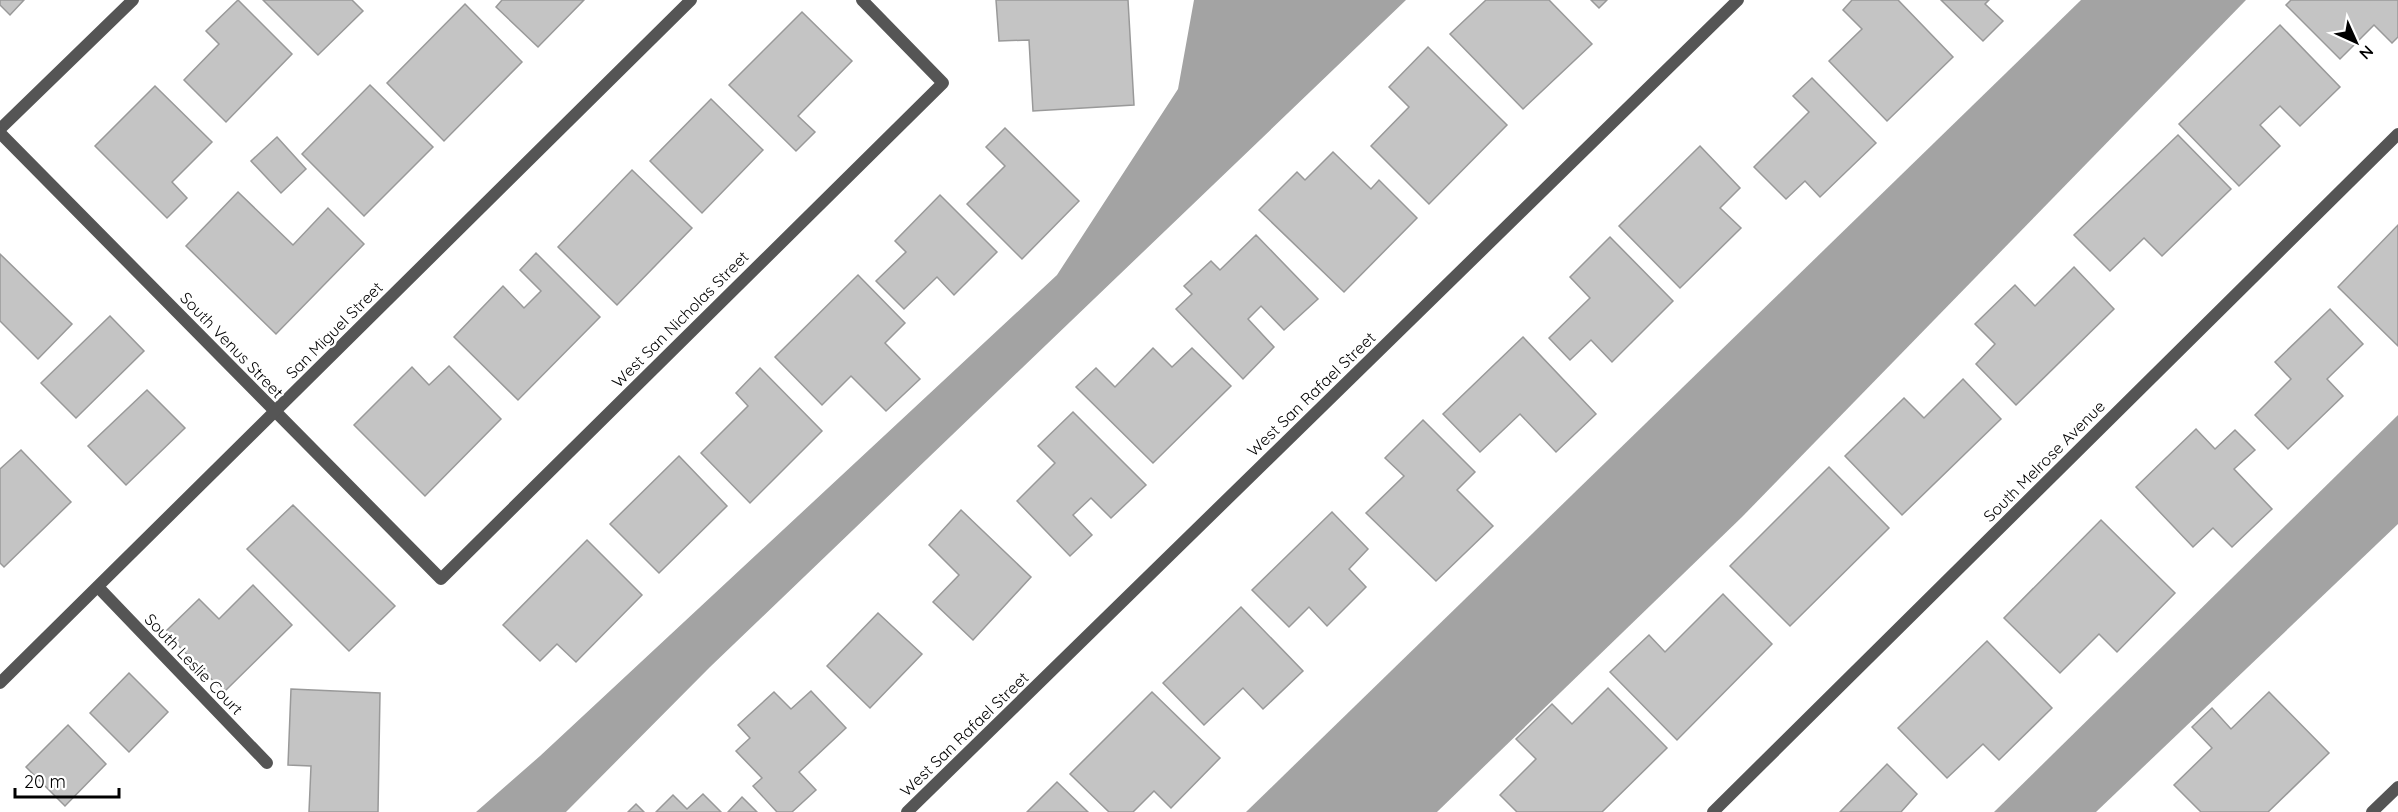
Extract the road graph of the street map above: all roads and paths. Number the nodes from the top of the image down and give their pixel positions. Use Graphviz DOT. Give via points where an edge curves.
graph roads {
  1 [pos="133,0"];
  2 [pos="691,0"];
  3 [pos="862,0"];
  4 [pos="1738,0"];
  5 [pos="0,131"];
  6 [pos="2398,134"];
  7 [pos="275,412"];
  8 [pos="441,579"];
  9 [pos="98,587"];
  10 [pos="0,683"];
  11 [pos="267,764"];
  12 [pos="2398,787"];
  13 [pos="907,812"];
  14 [pos="1713,812"];
  15 [pos="2373,812"];
  1 -- 5 [label="street"];
  2 -- 7 [label="street, San Miguel Street"];
  3 -- 8 [label="street, West San Nicholas Street" via="943,83"];
  4 -- 13 [label="street, West San Rafael Street"];
  5 -- 7 [label="street, South Venus Street"];
  6 -- 14 [label="street, South Melrose Avenue"];
  7 -- 8 [label="street, South Venus Street"];
  7 -- 9 [label="street, San Miguel Street"];
  9 -- 10 [label="street, San Miguel Street"];
  9 -- 11 [label="street, South Leslie Court"];
  12 -- 15 [label="street"];
}
